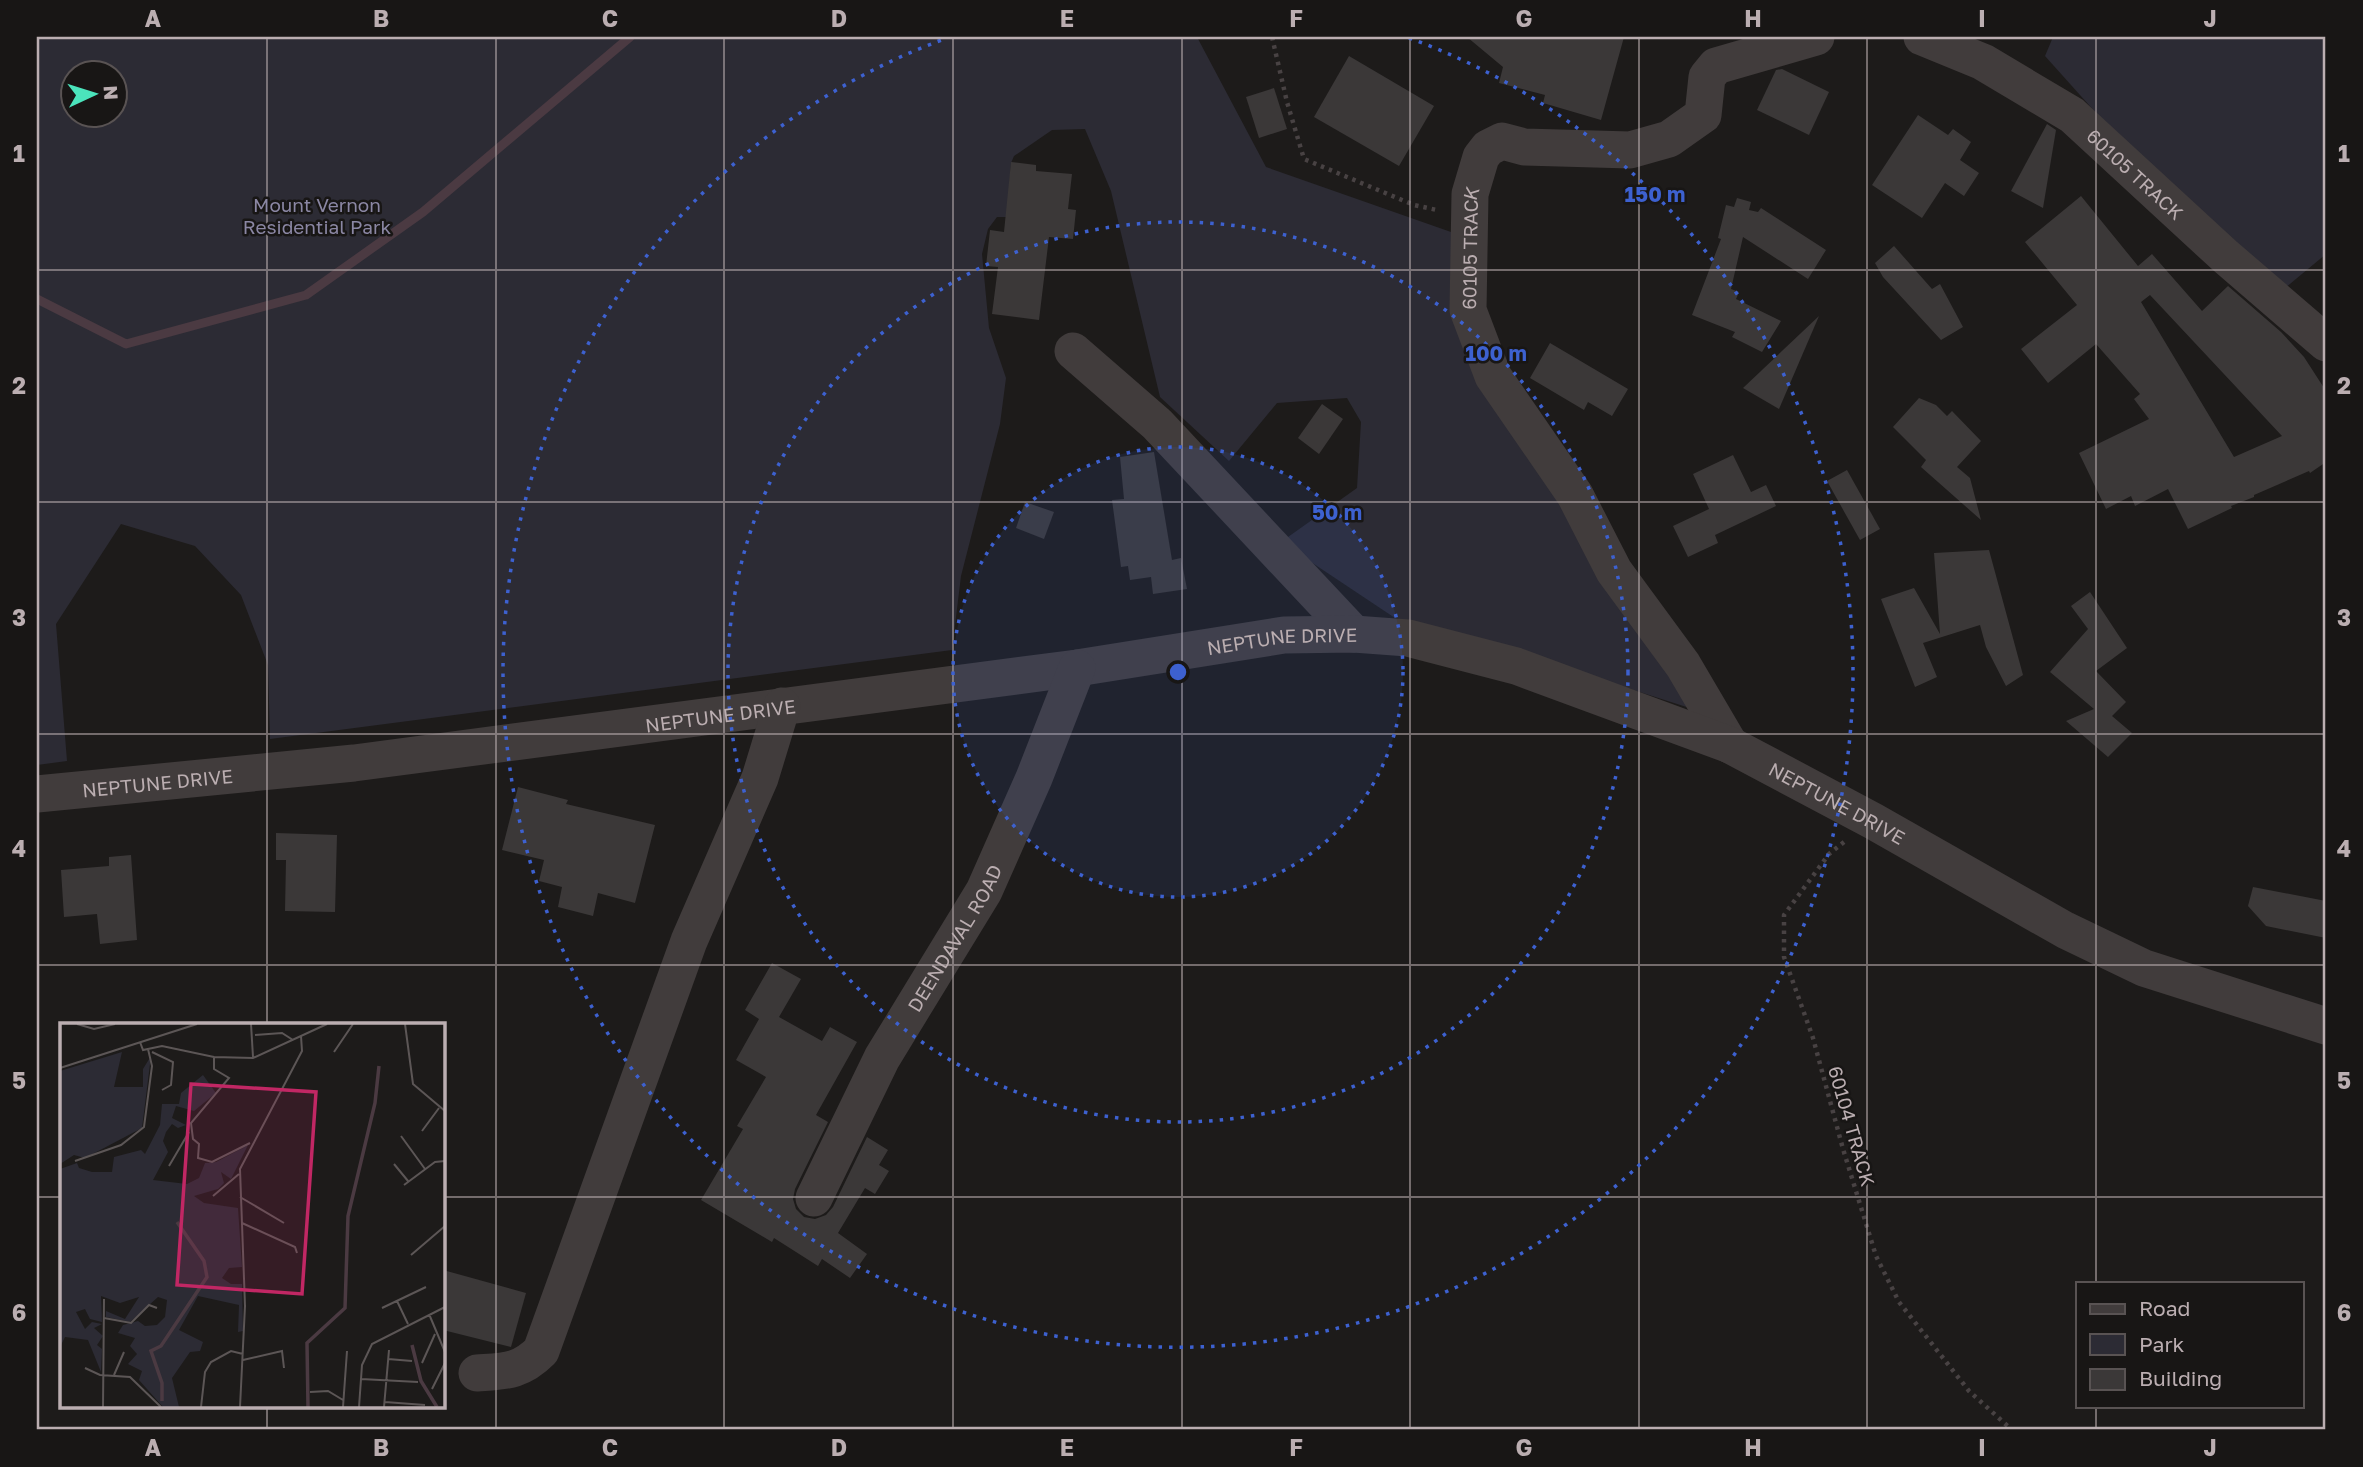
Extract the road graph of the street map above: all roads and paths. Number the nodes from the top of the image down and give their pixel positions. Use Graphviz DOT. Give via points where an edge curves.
graph roads {
  1 [pos="1272,37"];
  2 [pos="1816,37"];
  3 [pos="1922,37"];
  4 [pos="1469,217"];
  5 [pos="2326,343"];
  6 [pos="1073,351"];
  7 [pos="1354,634"];
  8 [pos="1077,667"];
  9 [pos="782,706"];
  10 [pos="1730,746"];
  11 [pos="37,794"];
  12 [pos="1873,821"];
  13 [pos="2326,1026"];
  14 [pos="814,1198"];
  15 [pos="477,1373"];
  16 [pos="2012,1430"];
  1 -- 4 [label="path" via="1304,159 1414,205"];
  2 -- 4 [label="street, 60105 TRACK" via="1716,66 1707,77 1703,115 1669,139 1630,150 1524,147 1502,141 1488,148 1475,175"];
  3 -- 5 [label="street, 60105 TRACK" via="1983,62 2072,115"];
  4 -- 10 [label="street, 60105 TRACK" via="1468,310 1493,376 1576,495 1614,571 1683,665"];
  6 -- 7 [label="street" via="1157,424"];
  7 -- 8 [label="street, NEPTUNE DRIVE" via="1284,635"];
  7 -- 10 [label="street, NEPTUNE DRIVE" via="1408,638 1516,666"];
  8 -- 9 [label="street, NEPTUNE DRIVE"];
  8 -- 14 [label="street, DEENDAVAL ROAD" via="984,891 882,1058"];
  9 -- 11 [label="street, NEPTUNE DRIVE" via="354,763"];
  9 -- 15 [label="street" via="760,778 688,941 541,1352 526,1366"];
  10 -- 12 [label="street, NEPTUNE DRIVE"];
  12 -- 13 [label="street, NEPTUNE DRIVE" via="2064,930 2144,968"];
  12 -- 16 [label="path, 60104 TRACK" via="1829,854 1784,915 1784,957 1876,1256 1899,1302 1969,1391"];
}
